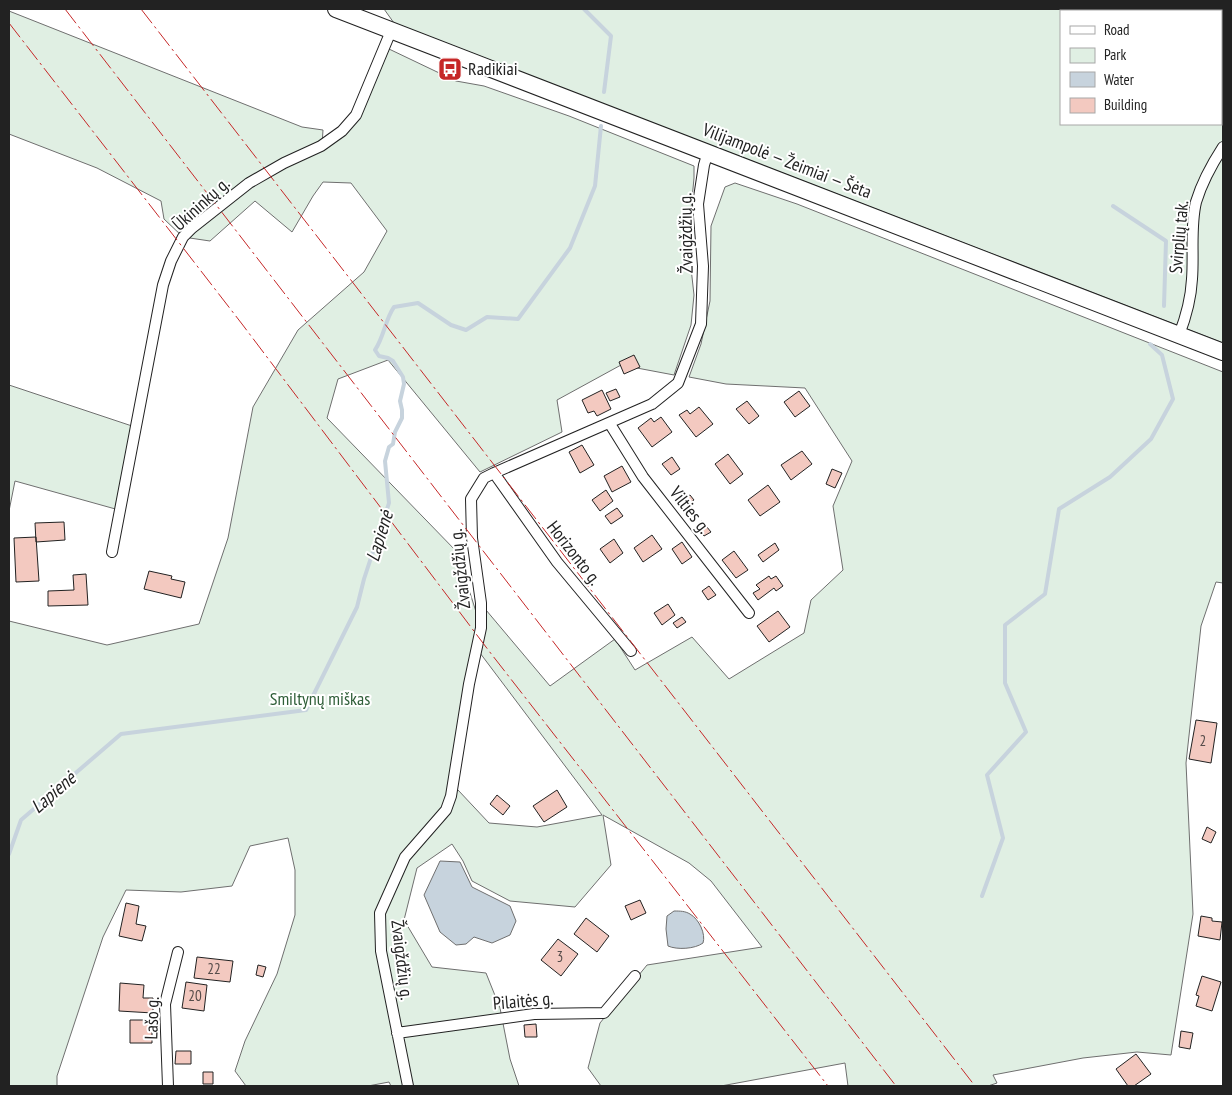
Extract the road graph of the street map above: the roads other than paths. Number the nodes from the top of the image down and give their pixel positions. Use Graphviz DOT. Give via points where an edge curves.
graph roads {
  1 [pos="336,9"];
  2 [pos="366,14"];
  3 [pos="391,31"];
  4 [pos="1223,147"];
  5 [pos="708,152"];
  6 [pos="1179,335"];
  7 [pos="1223,352"];
  8 [pos="610,424"];
  9 [pos="494,472"];
  10 [pos="112,552"];
  11 [pos="749,613"];
  12 [pos="631,651"];
  13 [pos="178,952"];
  14 [pos="635,976"];
  15 [pos="396,1033"];
  16 [pos="168,1086"];
  17 [pos="408,1086"];
  1 -- 2 [label="main road, Vilijampolė — Žeimiai — Šėta"];
  2 -- 3 [label="main road, Vilijampolė — Žeimiai — Šėta"];
  3 -- 5 [label="main road, Vilijampolė — Žeimiai — Šėta"];
  3 -- 10 [label="street, Ūkininkų g." via="356,114 342,131 322,146 249,183 183,237 164,285"];
  4 -- 6 [label="street, Svirplių tak." via="1203,182 1196,203 1192,281"];
  5 -- 6 [label="main road, Vilijampolė — Žeimiai — Šėta"];
  5 -- 8 [label="street, Žvaigždžių g." via="698,204 703,266 701,324 678,383 652,404"];
  6 -- 7 [label="main road, Vilijampolė — Žeimiai — Šėta"];
  8 -- 9 [label="street, Žvaigždžių g."];
  8 -- 11 [label="street, Vilties g." via="643,477"];
  9 -- 12 [label="street, Horizonto g." via="558,562"];
  9 -- 15 [label="street, Žvaigždžių g." via="484,478 471,499 481,628 452,796 446,810 405,857 380,913 382,951"];
  13 -- 16 [label="street, Lašo g." via="165,1004"];
  14 -- 15 [label="street, Pilaitės g." via="604,1013 534,1014"];
  15 -- 17 [label="street, Žvaigždžių g."];
}
